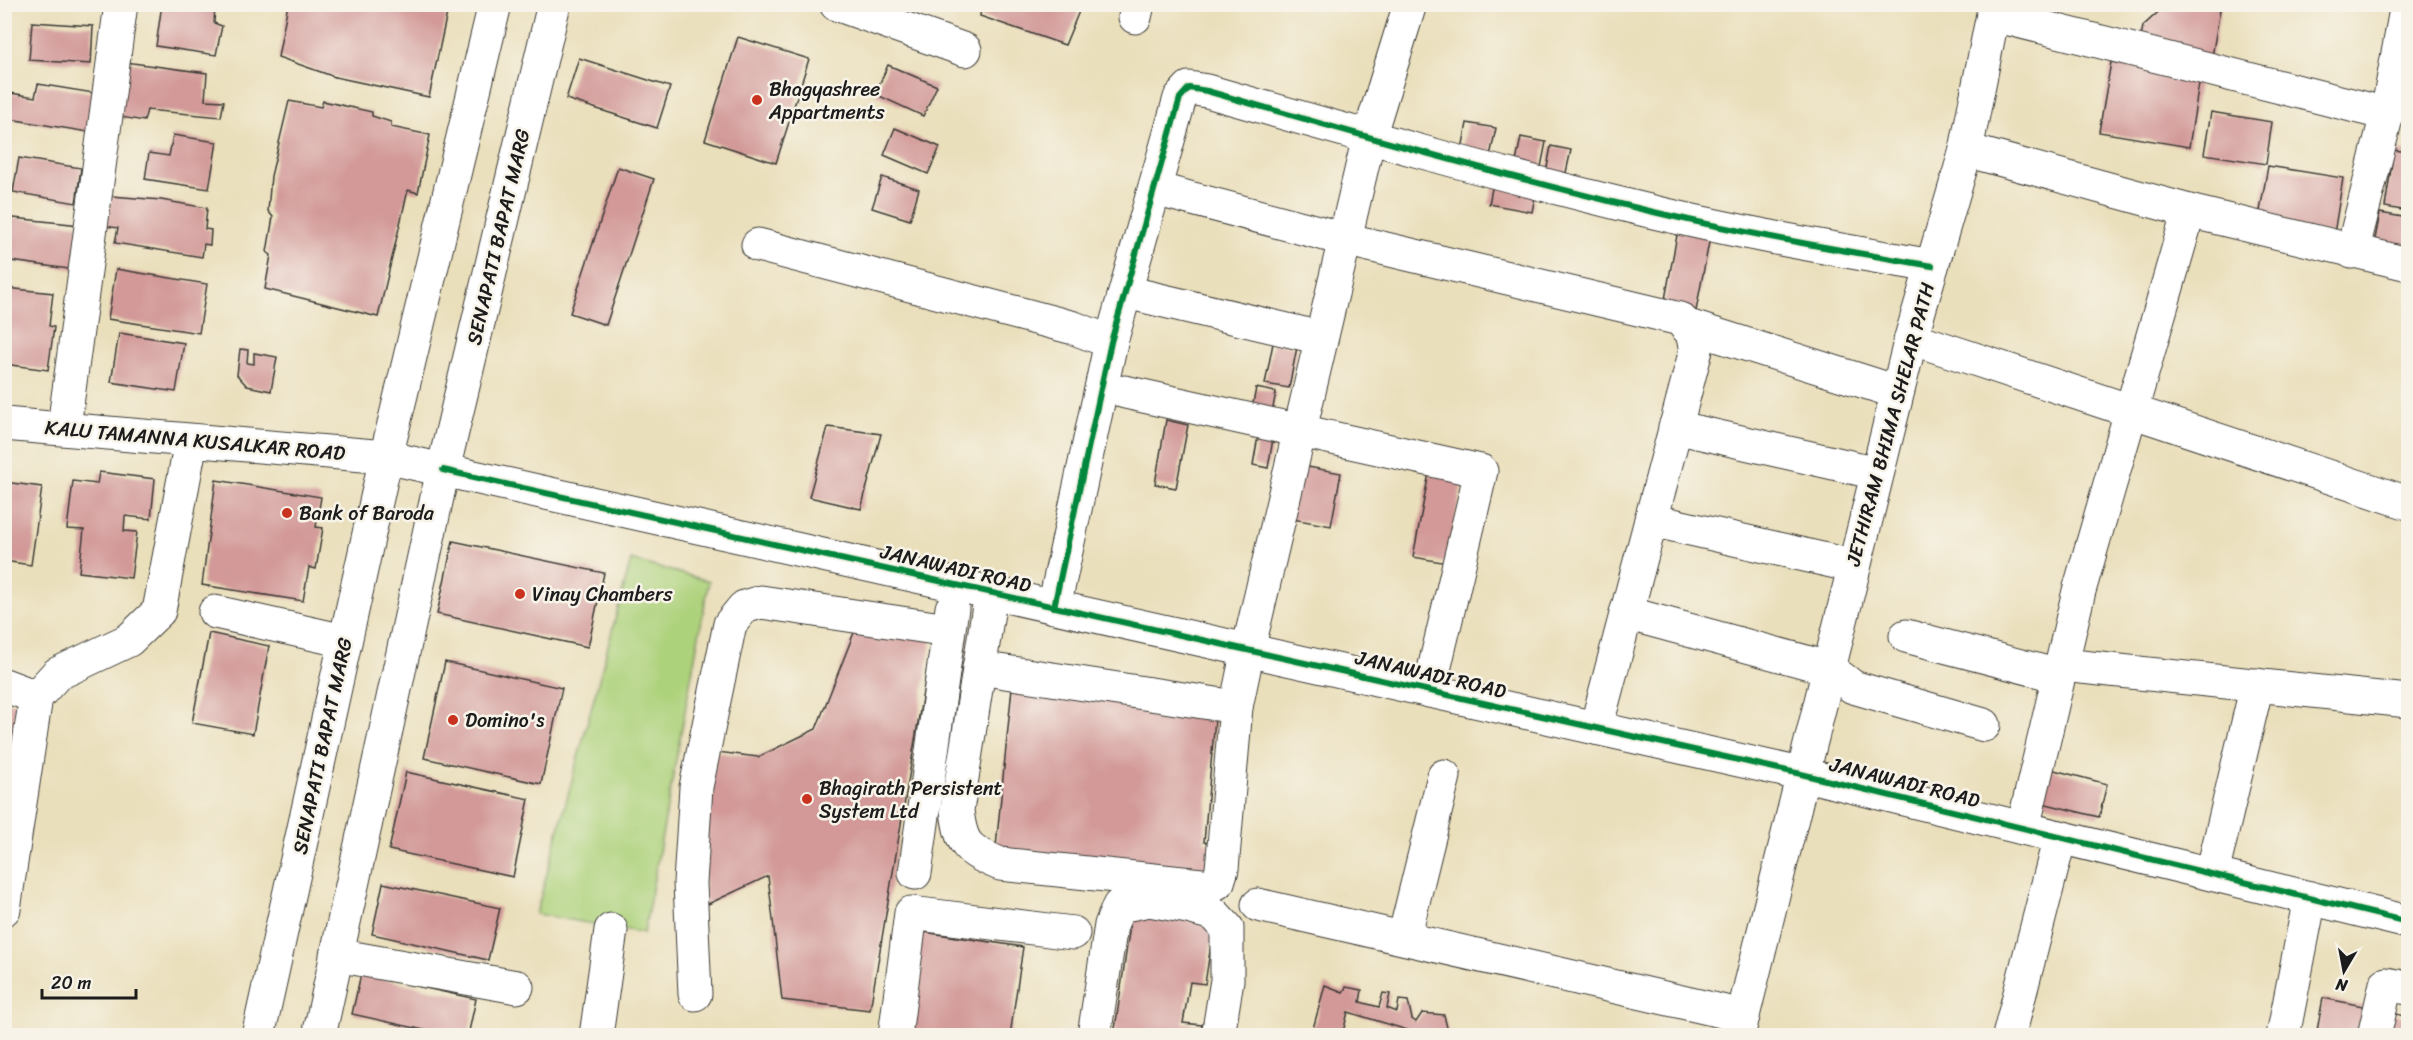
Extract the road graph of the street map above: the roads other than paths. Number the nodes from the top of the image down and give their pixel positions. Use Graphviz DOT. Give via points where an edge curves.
graph roads {
  1 [pos="121,4"];
  2 [pos="495,4"];
  3 [pos="554,4"];
  4 [pos="836,4"];
  5 [pos="1410,4"];
  6 [pos="2407,4"];
  7 [pos="1994,10"];
  8 [pos="965,50"];
  9 [pos="2386,114"];
  10 [pos="1369,137"];
  11 [pos="1966,150"];
  12 [pos="1155,189"];
  13 [pos="2189,211"];
  14 [pos="1344,239"];
  15 [pos="758,244"];
  16 [pos="2352,252"];
  17 [pos="2409,264"];
  18 [pos="1932,266"];
  19 [pos="1126,292"];
  20 [pos="1685,325"];
  21 [pos="1321,338"];
  22 [pos="1911,338"];
  23 [pos="1112,342"];
  24 [pos="1125,392"];
  25 [pos="1897,392"];
  26 [pos="2130,411"];
  27 [pos="4,424"];
  28 [pos="64,427"];
  29 [pos="1675,427"];
  30 [pos="1299,429"];
  31 [pos="191,441"];
  32 [pos="386,457"];
  33 [pos="443,470"];
  34 [pos="1877,473"];
  35 [pos="2409,503"];
  36 [pos="1651,520"];
  37 [pos="1853,566"];
  38 [pos="955,585"];
  39 [pos="990,593"];
  40 [pos="1054,607"];
  41 [pos="215,612"];
  42 [pos="1626,613"];
  43 [pos="948,630"];
  44 [pos="1906,636"];
  45 [pos="345,641"];
  46 [pos="1248,650"];
  47 [pos="979,668"];
  48 [pos="1828,668"];
  49 [pos="2060,670"];
  50 [pos="4,684"];
  51 [pos="2258,685"];
  52 [pos="1429,691"];
  53 [pos="36,697"];
  54 [pos="2409,701"];
  55 [pos="1236,707"];
  56 [pos="1984,725"];
  57 [pos="1596,728"];
  58 [pos="1801,774"];
  59 [pos="1444,776"];
  60 [pos="2023,828"];
  61 [pos="2060,837"];
  62 [pos="915,873"];
  63 [pos="2212,874"];
  64 [pos="2310,898"];
  65 [pos="1258,905"];
  66 [pos="4,909"];
  67 [pos="2409,922"];
  68 [pos="611,930"];
  69 [pos="1073,933"];
  70 [pos="1404,938"];
  71 [pos="336,955"];
  72 [pos="517,987"];
  73 [pos="2409,988"];
  74 [pos="695,994"];
  75 [pos="1741,1026"];
  76 [pos="258,1035"];
  77 [pos="319,1035"];
  78 [pos="596,1035"];
  79 [pos="895,1035"];
  80 [pos="1094,1035"];
  81 [pos="1218,1035"];
  82 [pos="2009,1035"];
  83 [pos="2283,1035"];
  84 [pos="2374,1035"];
  1 -- 28 [label="street"];
  2 -- 32 [label="street, SENAPATI BAPAT MARG"];
  3 -- 33 [label="street, SENAPATI BAPAT MARG"];
  4 -- 8 [label="street"];
  5 -- 10 [label="street"];
  6 -- 9 [label="street"];
  7 -- 9 [label="street"];
  7 -- 11 [label="street, JETHIRAM BHIMA SHELAR PATH"];
  9 -- 16 [label="street"];
  10 -- 12 [label="street" via="1189,88 1180,98"];
  10 -- 14 [label="street"];
  10 -- 18 [label="street" via="1638,208"];
  11 -- 13 [label="street"];
  11 -- 18 [label="street, JETHIRAM BHIMA SHELAR PATH"];
  12 -- 14 [label="street"];
  12 -- 19 [label="street"];
  13 -- 16 [label="street"];
  13 -- 26 [label="street"];
  14 -- 20 [label="street" via="1680,319"];
  14 -- 21 [label="street"];
  15 -- 23 [label="street" via="1074,328"];
  16 -- 17 [label="street"];
  18 -- 22 [label="street, JETHIRAM BHIMA SHELAR PATH"];
  19 -- 21 [label="street"];
  19 -- 23 [label="street"];
  20 -- 25 [label="street"];
  20 -- 29 [label="street" via="1692,333 1696,350"];
  21 -- 30 [label="street"];
  22 -- 25 [label="street, JETHIRAM BHIMA SHELAR PATH"];
  22 -- 26 [label="street"];
  23 -- 40 [label="street"];
  24 -- 30 [label="street"];
  25 -- 34 [label="street, JETHIRAM BHIMA SHELAR PATH"];
  26 -- 35 [label="street"];
  26 -- 49 [label="street"];
  27 -- 28 [label="street, KALU TAMANNA KUSALKAR ROAD"];
  28 -- 31 [label="street, KALU TAMANNA KUSALKAR ROAD"];
  29 -- 34 [label="street"];
  29 -- 36 [label="street"];
  30 -- 46 [label="street"];
  30 -- 52 [label="street" via="1481,471"];
  31 -- 32 [label="street, KALU TAMANNA KUSALKAR ROAD"];
  31 -- 53 [label="street" via="159,611 129,640 57,674"];
  32 -- 33 [label="street"];
  32 -- 45 [label="street, SENAPATI BAPAT MARG"];
  33 -- 38 [label="street, JANAWADI ROAD"];
  33 -- 71 [label="street, SENAPATI BAPAT MARG"];
  34 -- 37 [label="street, JETHIRAM BHIMA SHELAR PATH"];
  36 -- 37 [label="street"];
  36 -- 42 [label="street"];
  37 -- 48 [label="street, JETHIRAM BHIMA SHELAR PATH"];
  38 -- 39 [label="street, JANAWADI ROAD"];
  38 -- 43 [label="street"];
  39 -- 40 [label="street, JANAWADI ROAD"];
  39 -- 47 [label="street"];
  40 -- 46 [label="street, JANAWADI ROAD"];
  41 -- 45 [label="street"];
  42 -- 48 [label="street"];
  42 -- 57 [label="street"];
  43 -- 62 [label="street"];
  43 -- 74 [label="street" via="761,602 744,608 730,624 696,787 690,883"];
  44 -- 49 [label="street"];
  45 -- 76 [label="street, SENAPATI BAPAT MARG"];
  46 -- 52 [label="street, JANAWADI ROAD"];
  46 -- 55 [label="street"];
  47 -- 55 [label="street"];
  47 -- 55 [label="street" via="957,810 960,835 976,854 1000,864 1211,886 1218,882"];
  48 -- 56 [label="street" via="1853,687"];
  48 -- 58 [label="street, JETHIRAM BHIMA SHELAR PATH"];
  49 -- 51 [label="street"];
  49 -- 60 [label="street"];
  50 -- 53 [label="street"];
  51 -- 54 [label="street"];
  51 -- 63 [label="street"];
  52 -- 57 [label="street, JANAWADI ROAD"];
  53 -- 66 [label="street"];
  57 -- 58 [label="street, JANAWADI ROAD"];
  58 -- 60 [label="street, JANAWADI ROAD"];
  58 -- 75 [label="street, JETHIRAM BHIMA SHELAR PATH"];
  59 -- 70 [label="street"];
  60 -- 61 [label="street, JANAWADI ROAD"];
  61 -- 63 [label="street, JANAWADI ROAD"];
  61 -- 82 [label="street"];
  63 -- 64 [label="street, JANAWADI ROAD"];
  64 -- 67 [label="street, JANAWADI ROAD"];
  64 -- 83 [label="street"];
  65 -- 70 [label="street"];
  68 -- 78 [label="street"];
  69 -- 79 [label="street" via="911,913"];
  70 -- 75 [label="street"];
  71 -- 72 [label="street"];
  71 -- 77 [label="street, SENAPATI BAPAT MARG"];
  73 -- 84 [label="street" via="2386,984"];
  80 -- 81 [label="street" via="1111,925 1119,906 1149,900 1214,914 1227,928 1227,980"];
}
